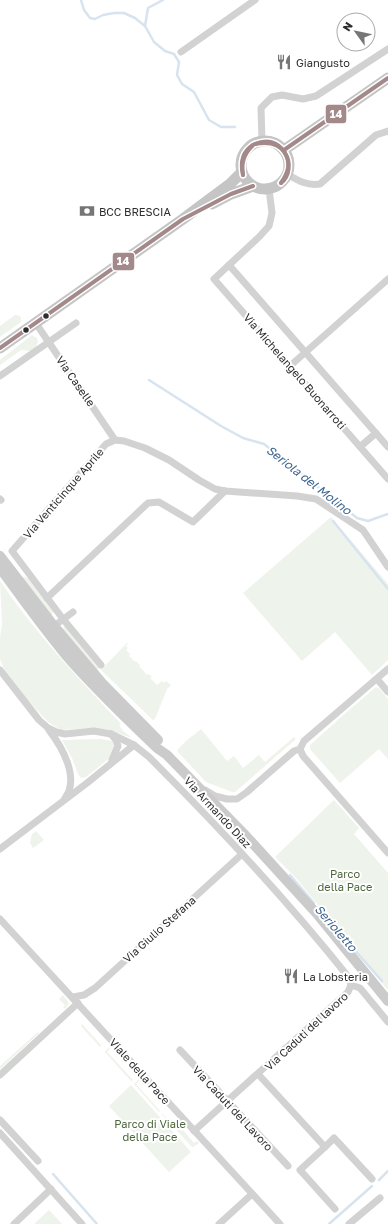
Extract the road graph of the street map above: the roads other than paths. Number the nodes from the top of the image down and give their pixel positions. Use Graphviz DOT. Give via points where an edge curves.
graph roads {
  1 [pos="256,0"];
  2 [pos="388,49"];
  3 [pos="181,52"];
  4 [pos="388,78"];
  5 [pos="388,131"];
  6 [pos="262,141"];
  7 [pos="284,150"];
  8 [pos="242,172"];
  9 [pos="287,174"];
  10 [pos="253,186"];
  11 [pos="269,189"];
  12 [pos="183,219"];
  13 [pos="229,265"];
  14 [pos="388,279"];
  15 [pos="35,322"];
  16 [pos="76,324"];
  17 [pos="49,342"];
  18 [pos="1,346"];
  19 [pos="306,352"];
  20 [pos="290,366"];
  21 [pos="0,376"];
  22 [pos="376,433"];
  23 [pos="115,440"];
  24 [pos="361,446"];
  25 [pos="388,447"];
  26 [pos="388,479"];
  27 [pos="225,491"];
  28 [pos="0,556"];
  29 [pos="388,567"];
  30 [pos="0,568"];
  31 [pos="12,571"];
  32 [pos="29,574"];
  33 [pos="48,598"];
  34 [pos="73,612"];
  35 [pos="35,618"];
  36 [pos="63,619"];
  37 [pos="54,626"];
  38 [pos="101,665"];
  39 [pos="388,668"];
  40 [pos="0,670"];
  41 [pos="377,679"];
  42 [pos="388,692"];
  43 [pos="48,728"];
  44 [pos="65,734"];
  45 [pos="111,734"];
  46 [pos="58,742"];
  47 [pos="134,745"];
  48 [pos="300,748"];
  49 [pos="168,755"];
  50 [pos="111,763"];
  51 [pos="72,780"];
  52 [pos="87,783"];
  53 [pos="196,785"];
  54 [pos="63,802"];
  55 [pos="0,849"];
  56 [pos="388,853"];
  57 [pos="242,854"];
  58 [pos="0,918"];
  59 [pos="351,986"];
  60 [pos="75,1000"];
  61 [pos="388,1001"];
  62 [pos="388,1022"];
  63 [pos="180,1050"];
  64 [pos="258,1074"];
  65 [pos="0,1075"];
  66 [pos="227,1102"];
  67 [pos="0,1120"];
  68 [pos="194,1131"];
  69 [pos="0,1133"];
  70 [pos="325,1147"];
  71 [pos="38,1161"];
  72 [pos="288,1166"];
  73 [pos="372,1179"];
  74 [pos="51,1189"];
  75 [pos="252,1194"];
  76 [pos="380,1198"];
  77 [pos="335,1209"];
  78 [pos="14,1224"];
  79 [pos="82,1224"];
  80 [pos="219,1224"];
  81 [pos="280,1224"];
  82 [pos="349,1224"];
  1 -- 3 [label="street"];
  2 -- 6 [label="street" via="316,96 303,99 282,95 272,97 261,108"];
  4 -- 7 [label="main road"];
  5 -- 9 [label="street" via="376,135 320,184 301,182"];
  6 -- 7 [label="main road" via="274,143"];
  6 -- 8 [label="main road" via="248,148 243,155"];
  7 -- 9 [label="main road" via="289,166"];
  8 -- 10 [label="main road"];
  8 -- 12 [label="main road"];
  9 -- 11 [label="main road" via="277,186"];
  10 -- 11 [label="main road"];
  10 -- 12 [label="main road" via="231,194"];
  11 -- 13 [label="street, Via Michelangelo Buonarroti" via="272,213 268,226"];
  12 -- 15 [label="main road"];
  13 -- 19 [label="street, Via Michelangelo Buonarroti"];
  13 -- 20 [label="street, Via Michelangelo Buonarroti" via="214,279"];
  14 -- 19 [label="street"];
  15 -- 17 [label="street, Via Caselle"];
  15 -- 18 [label="main road"];
  16 -- 17 [label="street"];
  17 -- 21 [label="street"];
  17 -- 23 [label="street, Via Caselle"];
  19 -- 20 [label="street"];
  19 -- 22 [label="street, Via Michelangelo Buonarroti"];
  20 -- 24 [label="street, Via Michelangelo Buonarroti"];
  22 -- 24 [label="street"];
  22 -- 25 [label="street, Via Michelangelo Buonarroti"];
  23 -- 27 [label="street, Via Venticinque Aprile" via="145,448 169,460 215,490"];
  23 -- 32 [label="street, Via Venticinque Aprile" via="106,444 12,551"];
  24 -- 26 [label="street, Via Michelangelo Buonarroti"];
  27 -- 29 [label="street, Via Venticinque Aprile" via="316,499 363,530"];
  27 -- 33 [label="street" via="193,522 159,502 148,503"];
  28 -- 31 [label="main road, Via Armando Diaz"];
  30 -- 35 [label="main road, Via Armando Diaz"];
  31 -- 32 [label="street"];
  31 -- 37 [label="main road, Via Armando Diaz"];
  32 -- 33 [label="street"];
  33 -- 36 [label="street"];
  34 -- 36 [label="street"];
  35 -- 37 [label="main road, Via Armando Diaz"];
  35 -- 49 [label="main road, Via Armando Diaz" via="97,690 157,748"];
  36 -- 37 [label="street"];
  36 -- 38 [label="street"];
  37 -- 49 [label="main road, Via Armando Diaz" via="102,683 162,744"];
  39 -- 41 [label="street"];
  40 -- 43 [label="street, Via Armando Diaz"];
  41 -- 42 [label="street"];
  41 -- 48 [label="street" via="304,741"];
  43 -- 44 [label="street, Via Armando Diaz"];
  43 -- 46 [label="street"];
  44 -- 45 [label="street, Via Armando Diaz" via="89,731"];
  44 -- 46 [label="street" via="60,736"];
  45 -- 47 [label="street, Via Armando Diaz"];
  45 -- 50 [label="street" via="118,746"];
  46 -- 51 [label="street"];
  47 -- 50 [label="street"];
  47 -- 57 [label="street, Via Armando Diaz" via="154,762"];
  48 -- 53 [label="street" via="237,798 215,796"];
  48 -- 56 [label="street" via="303,756"];
  49 -- 53 [label="main road, Via Armando Diaz"];
  50 -- 52 [label="street"];
  51 -- 52 [label="street" via="79,785"];
  51 -- 54 [label="street"];
  52 -- 54 [label="street"];
  53 -- 61 [label="main road, Via Armando Diaz" via="318,915"];
  54 -- 55 [label="street"];
  57 -- 59 [label="street, Via Armando Diaz" via="311,930 350,979"];
  57 -- 60 [label="street, Via Giulio Stefana" via="95,988"];
  58 -- 60 [label="street, Viale della Pace"];
  59 -- 62 [label="street, Via Armando Diaz" via="360,988"];
  59 -- 64 [label="street, Via Caduti del lavoro" via="348,992"];
  60 -- 65 [label="street, Via Giulio Stefana"];
  60 -- 68 [label="street, Viale della Pace"];
  63 -- 66 [label="street, Via Caduti del Lavoro"];
  64 -- 66 [label="street, Via Caduti del lavoro"];
  64 -- 70 [label="street, Via Caduti del lavoro"];
  66 -- 68 [label="street, Via Caduti del lavoro"];
  66 -- 72 [label="street, Via Caduti del Lavoro"];
  67 -- 71 [label="street"];
  68 -- 75 [label="street, Viale della Pace"];
  69 -- 74 [label="street"];
  70 -- 73 [label="street" via="334,1138"];
  70 -- 77 [label="street" via="300,1170"];
  74 -- 78 [label="street"];
  74 -- 79 [label="street"];
  75 -- 80 [label="street"];
  75 -- 81 [label="street, Viale della Pace"];
  76 -- 82 [label="street"];
}
